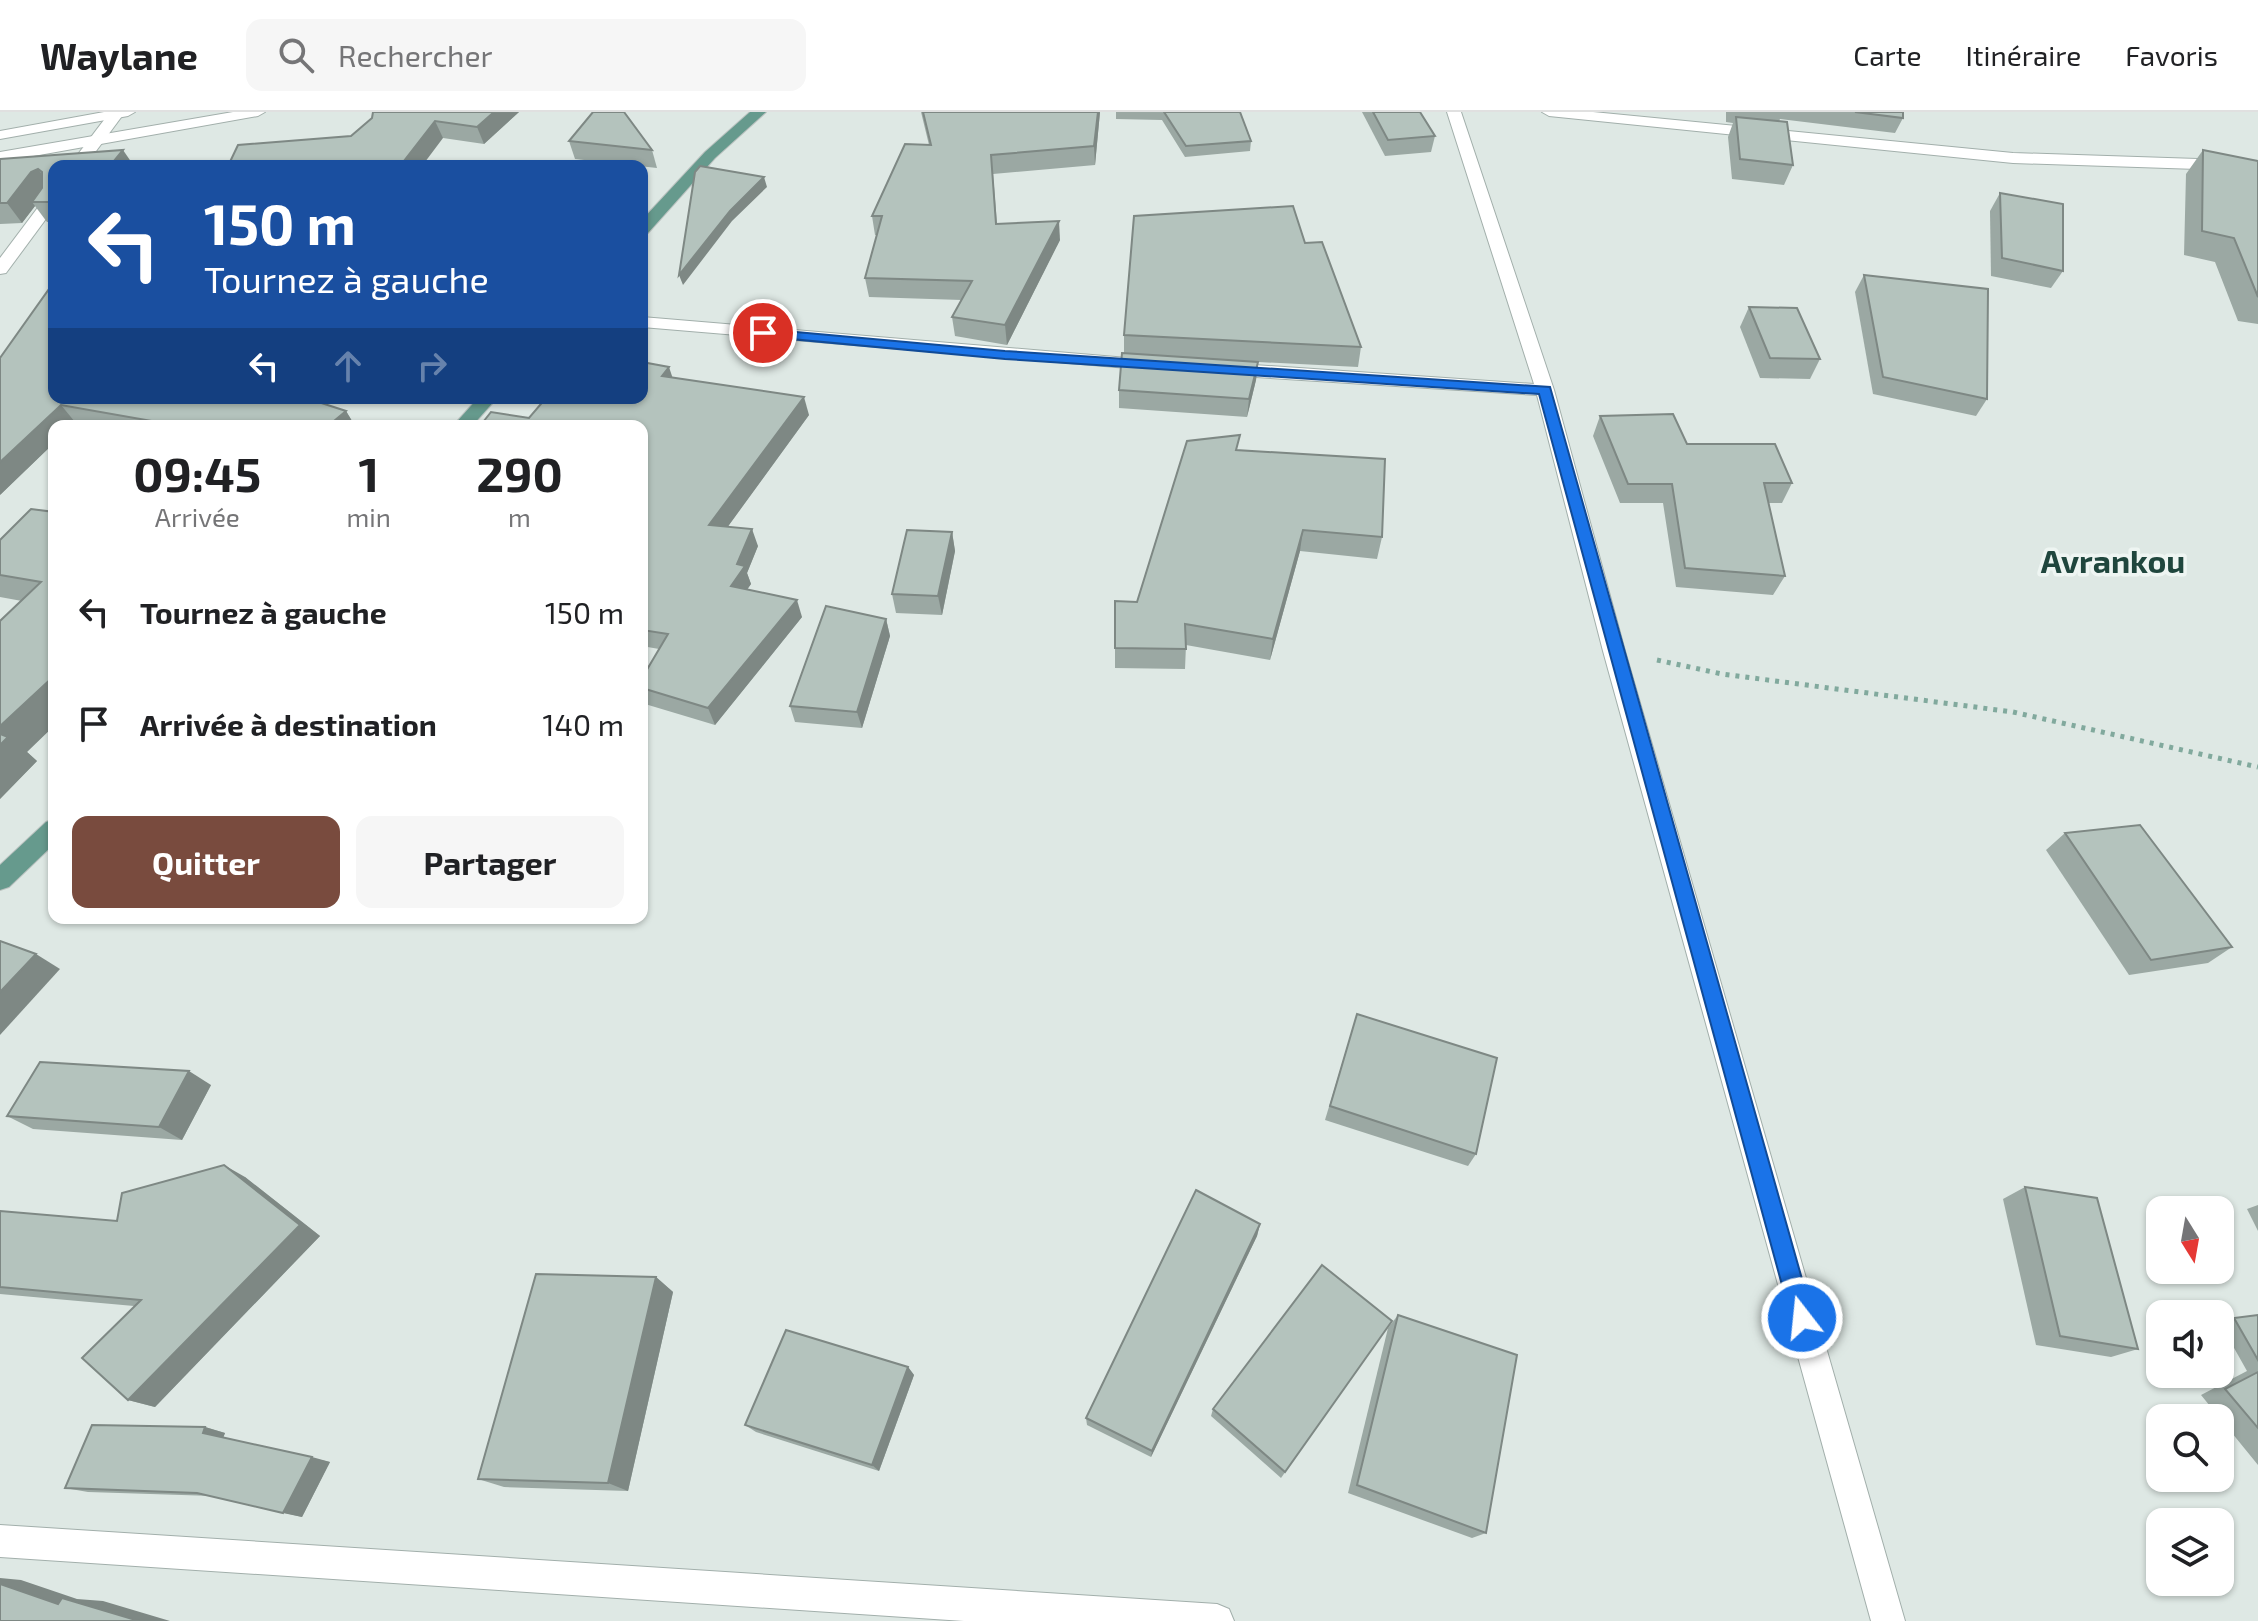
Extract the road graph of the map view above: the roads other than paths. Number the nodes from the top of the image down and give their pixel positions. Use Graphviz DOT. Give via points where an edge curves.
graph roads {
  1 [pos="258,112"];
  2 [pos="732,112"];
  3 [pos="759,112"];
  4 [pos="1454,112"];
  5 [pos="1549,112"];
  6 [pos="121,113"];
  7 [pos="0,135"];
  8 [pos="97,139"];
  9 [pos="710,155"];
  10 [pos="0,157"];
  11 [pos="81,160"];
  12 [pos="2258,166"];
  13 [pos="48,205"];
  14 [pos="648,223"];
  15 [pos="0,269"];
  16 [pos="648,323"];
  17 [pos="1164,366"];
  18 [pos="1211,369"];
  19 [pos="1545,390"];
  20 [pos="482,404"];
  21 [pos="468,420"];
  22 [pos="48,835"];
  23 [pos="0,880"];
  24 [pos="0,1541"];
  25 [pos="1217,1621"];
  26 [pos="1888,1621"];
  1 -- 8 [label="street"];
  2 -- 9 [label="main road"];
  3 -- 9 [label="main road"];
  4 -- 19 [label="street"];
  5 -- 12 [label="street" via="2013,158"];
  6 -- 7 [label="street"];
  6 -- 8 [label="street"];
  8 -- 10 [label="street"];
  8 -- 11 [label="street"];
  9 -- 14 [label="main road"];
  13 -- 15 [label="street"];
  16 -- 17 [label="street"];
  18 -- 19 [label="street"];
  19 -- 26 [label="street"];
  20 -- 21 [label="main road"];
  22 -- 23 [label="main road"];
  24 -- 25 [label="street"];
}
